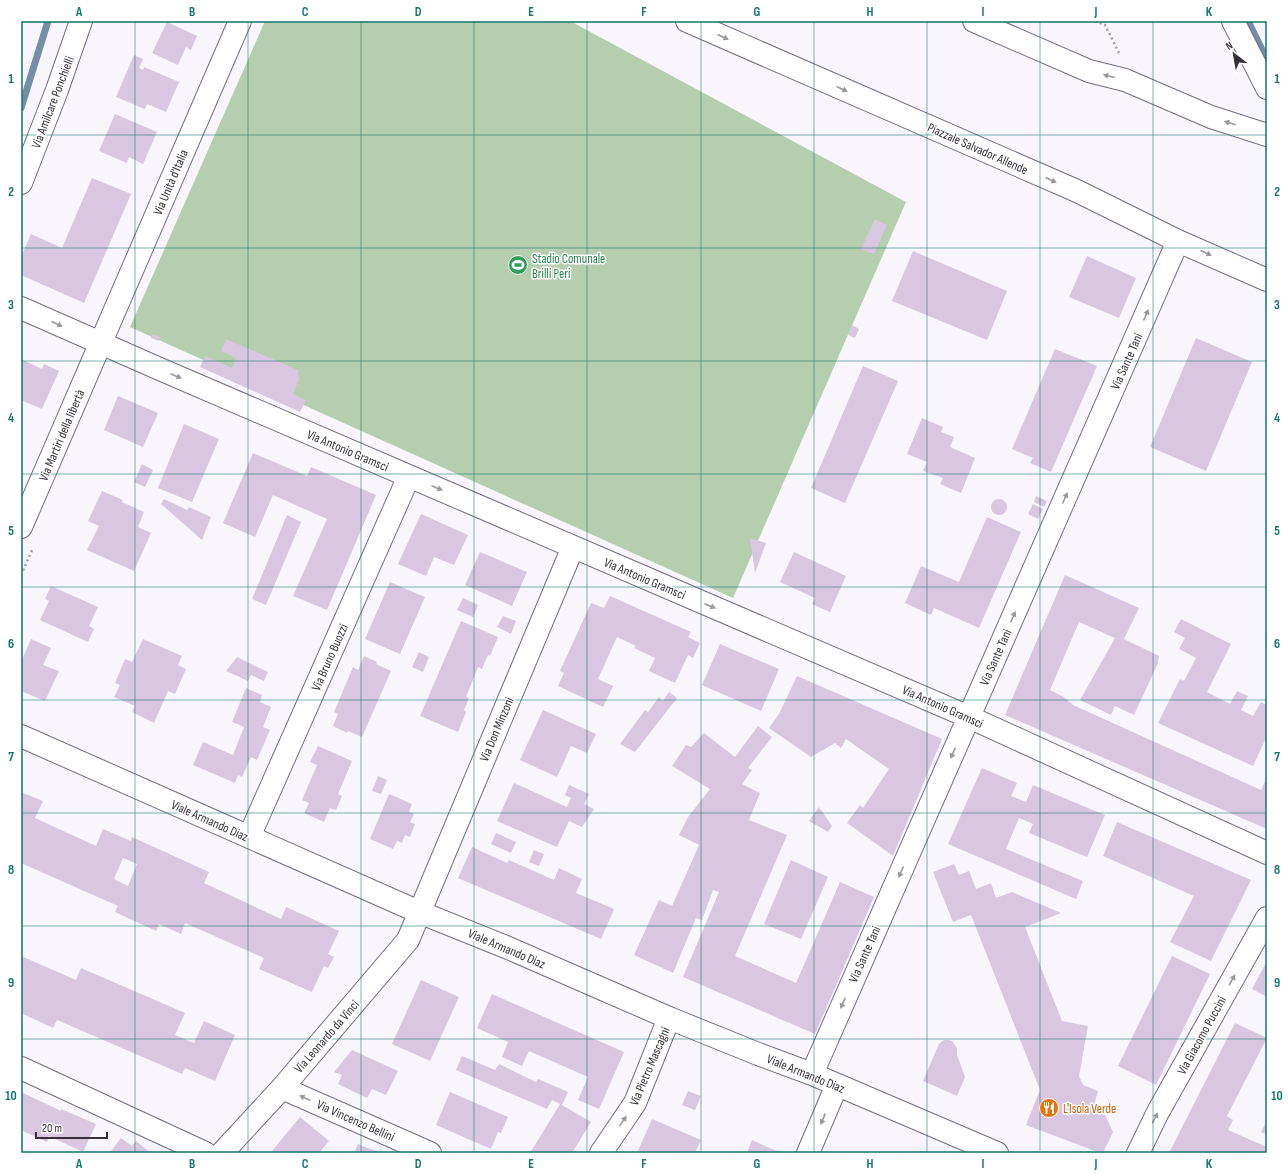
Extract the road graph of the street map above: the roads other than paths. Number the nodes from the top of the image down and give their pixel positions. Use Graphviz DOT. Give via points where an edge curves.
graph roads {
  1 [pos="82,21"];
  2 [pos="240,21"];
  3 [pos="687,21"];
  4 [pos="974,21"];
  5 [pos="1233,21"];
  6 [pos="1267,88"];
  7 [pos="1267,135"];
  8 [pos="21,184"];
  9 [pos="1178,241"];
  10 [pos="1267,280"];
  11 [pos="21,308"];
  12 [pos="100,344"];
  13 [pos="409,476"];
  14 [pos="21,527"];
  15 [pos="573,547"];
  16 [pos="969,717"];
  17 [pos="21,736"];
  18 [pos="249,837"];
  19 [pos="1267,853"];
  20 [pos="419,912"];
  21 [pos="1267,918"];
  22 [pos="669,1018"];
  23 [pos="21,1068"];
  24 [pos="812,1074"];
  25 [pos="838,1085"];
  26 [pos="282,1088"];
  27 [pos="205,1153"];
  28 [pos="222,1153"];
  29 [pos="430,1153"];
  30 [pos="601,1153"];
  31 [pos="808,1153"];
  32 [pos="997,1153"];
  33 [pos="1138,1153"];
  1 -- 8 [label="street, Via Amilcare Ponchielli"];
  2 -- 12 [label="street, Via Unità d'Italia"];
  3 -- 9 [label="street, Piazzale Salvador Allende, one-way" via="1077,191"];
  7 -- 4 [label="street, one-way" via="1211,117 1125,80 1089,71"];
  5 -- 6 [label="street"];
  9 -- 10 [label="street, Piazzale Salvador Allende, one-way"];
  16 -- 9 [label="street, Via Sante Tani, one-way"];
  11 -- 12 [label="street, Via Antonio Gramsci, one-way"];
  12 -- 13 [label="street, Via Antonio Gramsci, one-way"];
  12 -- 14 [label="street, Via Martiri della libertà"];
  13 -- 15 [label="street, Via Antonio Gramsci, one-way"];
  13 -- 18 [label="street, Via Bruno Buozzi"];
  15 -- 16 [label="street, Via Antonio Gramsci, one-way"];
  15 -- 20 [label="street, Via Don Minzoni"];
  16 -- 19 [label="street, Via Antonio Gramsci"];
  16 -- 24 [label="street, Via Sante Tani, one-way"];
  17 -- 18 [label="street, Viale Armando Diaz"];
  18 -- 20 [label="street, Viale Armando Diaz"];
  20 -- 22 [label="street, Viale Armando Diaz"];
  20 -- 26 [label="street, Via Leonardo da Vinci" via="408,940"];
  33 -- 21 [label="street, Via Giacomo Puccini, one-way" via="1158,1112"];
  22 -- 24 [label="street, Viale Armando Diaz"];
  30 -- 22 [label="street, Via Pietro Mascagni, one-way" via="635,1103"];
  23 -- 27 [label="street"];
  24 -- 25 [label="street, Viale Armando Diaz"];
  25 -- 31 [label="street, one-way"];
  25 -- 32 [label="street, Viale Armando Diaz"];
  26 -- 28 [label="street, Via Leonardo da Vinci"];
  29 -- 26 [label="street, Via Vincenzo Bellini, one-way"];
}
